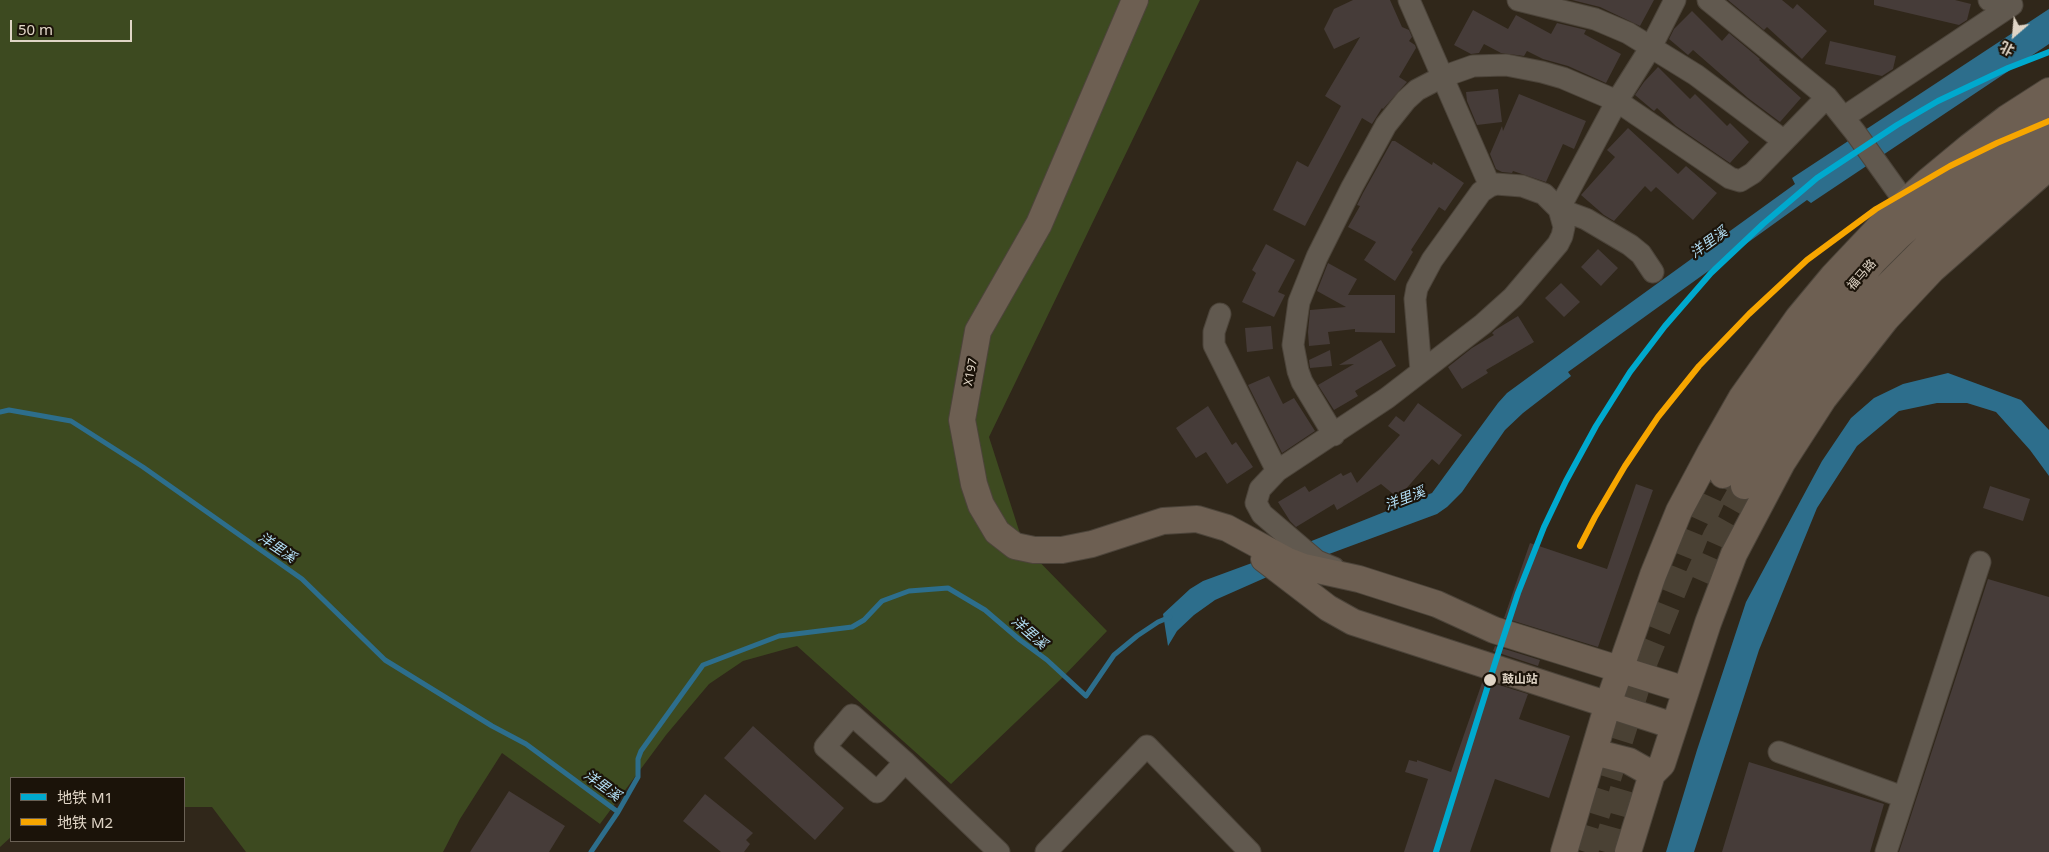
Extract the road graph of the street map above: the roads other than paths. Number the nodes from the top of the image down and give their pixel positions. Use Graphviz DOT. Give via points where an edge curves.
graph roads {
  1 [pos="1136,0"];
  2 [pos="1518,0"];
  3 [pos="1675,0"];
  4 [pos="1708,0"];
  5 [pos="1989,0"];
  6 [pos="1414,1"];
  7 [pos="1651,46"];
  8 [pos="1442,77"];
  9 [pos="2049,91"];
  10 [pos="1827,96"];
  11 [pos="1617,101"];
  12 [pos="2049,118"];
  13 [pos="1849,125"];
  14 [pos="1784,141"];
  15 [pos="2049,144"];
  16 [pos="2049,167"];
  17 [pos="1490,186"];
  18 [pos="1905,202"];
  19 [pos="1559,209"];
  20 [pos="1652,272"];
  21 [pos="1220,314"];
  22 [pos="1421,372"];
  23 [pos="1334,435"];
  24 [pos="1277,471"];
  25 [pos="1980,562"];
  26 [pos="1301,568"];
  27 [pos="1620,670"];
  28 [pos="1686,690"];
  29 [pos="1608,704"];
  30 [pos="1674,726"];
  31 [pos="1594,752"];
  32 [pos="1779,752"];
  33 [pos="906,762"];
  34 [pos="1652,774"];
  35 [pos="1903,797"];
  36 [pos="999,852"];
  37 [pos="1046,852"];
  38 [pos="1250,852"];
  39 [pos="1564,852"];
  40 [pos="1628,852"];
  41 [pos="1886,852"];
  1 -- 26 [label="main road, X197 / X197" via="1039,224 978,331 962,420 974,484 997,532 1015,546 1049,550 1076,548 1175,519 1197,518 1227,528 1256,548"];
  2 -- 7 [label="street" via="1607,23"];
  3 -- 7 [label="street"];
  4 -- 10 [label="street"];
  5 -- 13 [label="street" via="2012,5"];
  6 -- 8 [label="street"];
  7 -- 11 [label="street"];
  7 -- 14 [label="street" via="1696,75"];
  8 -- 11 [label="street" via="1473,66 1506,65 1563,78"];
  8 -- 17 [label="street"];
  8 -- 23 [label="street" via="1417,90 1386,125 1317,257 1299,302 1293,345 1298,371"];
  9 -- 18 [label="main road" via="1984,135"];
  10 -- 13 [label="street"];
  10 -- 14 [label="street"];
  11 -- 14 [label="street" via="1735,181 1746,179"];
  11 -- 19 [label="street"];
  12 -- 15 [label="main road, 福马路" via="1962,180 1874,261 1801,349 1762,409 1734,480 1869,304 1944,229"];
  13 -- 18 [label="street"];
  16 -- 28 [label="main road" via="1932,270 1886,319 1824,398 1782,463 1734,554"];
  17 -- 19 [label="street" via="1509,184 1536,190"];
  17 -- 22 [label="street" via="1482,192 1432,260 1417,288 1415,299"];
  18 -- 27 [label="main road" via="1833,276 1798,318 1722,430 1679,511"];
  19 -- 20 [label="street" via="1593,223 1630,245 1641,254"];
  19 -- 22 [label="street" via="1564,227 1558,244 1513,297"];
  21 -- 24 [label="street" via="1214,345"];
  22 -- 23 [label="street"];
  23 -- 24 [label="street"];
  24 -- 26 [label="street" via="1260,489 1256,502 1262,514 1288,537"];
  25 -- 35 [label="street"];
  26 -- 27 [label="main road" via="1359,579 1437,604 1494,630"];
  26 -- 29 [label="main road" via="1328,608 1352,622"];
  27 -- 28 [label="main road"];
  27 -- 29 [label="main road"];
  28 -- 30 [label="main road"];
  29 -- 30 [label="main road"];
  29 -- 31 [label="main road"];
  30 -- 34 [label="main road" via="1662,764"];
  31 -- 34 [label="main road" via="1629,761"];
  31 -- 39 [label="main road"];
  32 -- 35 [label="street"];
  33 -- 36 [label="street"];
  34 -- 40 [label="main road"];
  35 -- 41 [label="street"];
  37 -- 38 [label="street" via="1147,746"];
}
